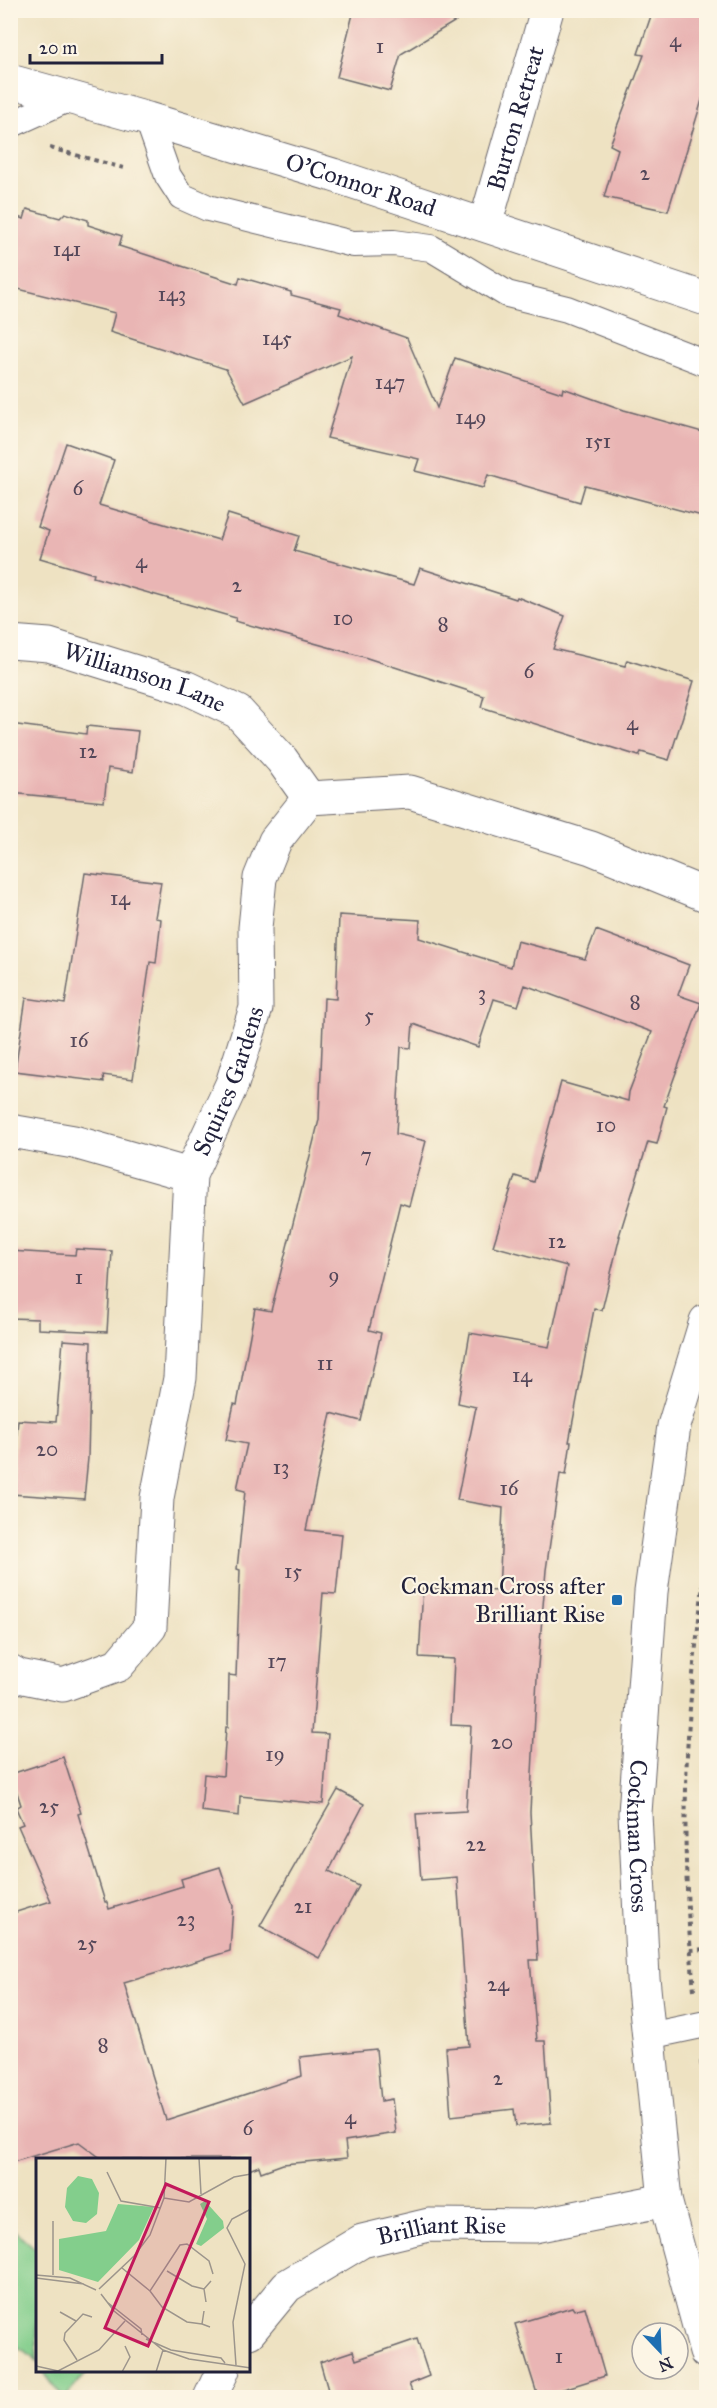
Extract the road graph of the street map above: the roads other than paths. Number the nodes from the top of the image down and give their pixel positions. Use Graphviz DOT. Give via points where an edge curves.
graph roads {
  1 [pos="547,10"];
  2 [pos="10,81"];
  3 [pos="72,97"];
  4 [pos="148,119"];
  5 [pos="10,125"];
  6 [pos="484,225"];
  7 [pos="706,299"];
  8 [pos="706,363"];
  9 [pos="10,642"];
  10 [pos="309,798"];
  11 [pos="706,895"];
  12 [pos="10,1131"];
  13 [pos="190,1175"];
  14 [pos="706,1321"];
  15 [pos="10,1671"];
  16 [pos="702,2026"];
  17 [pos="649,2036"];
  18 [pos="665,2200"];
  19 [pos="250,2331"];
  20 [pos="706,2352"];
  21 [pos="222,2372"];
  22 [pos="210,2397"];
  1 -- 6 [label="street, Burton Retreat"];
  2 -- 3 [label="street, O'Connor Road"];
  3 -- 4 [label="street, O'Connor Road"];
  3 -- 5 [label="lane"];
  4 -- 6 [label="street, O'Connor Road"];
  4 -- 8 [label="lane" via="171,181 182,196 208,208 353,244 394,243 431,248 507,294 567,309"];
  6 -- 7 [label="street, O'Connor Road"];
  9 -- 10 [label="street, Williamson Lane" via="49,645 187,688 238,712 282,760"];
  10 -- 11 [label="street" via="410,792 591,848"];
  10 -- 13 [label="street, Squires Gardens" via="275,841 260,878 255,928 256,1008 232,1084"];
  12 -- 13 [label="street" via="74,1142"];
  13 -- 15 [label="street, Squires Gardens" via="180,1378 158,1498 150,1627 118,1665 63,1686"];
  14 -- 17 [label="street, Cockman Cross" via="674,1426 651,1592 635,1813"];
  16 -- 17 [label="lane"];
  17 -- 18 [label="street, Cockman Cross"];
  18 -- 19 [label="street, Brilliant Rise" via="534,2226 429,2225 362,2241 287,2286"];
  18 -- 20 [label="street, Cockman Cross"];
  21 -- 22 [label="street"];
}
